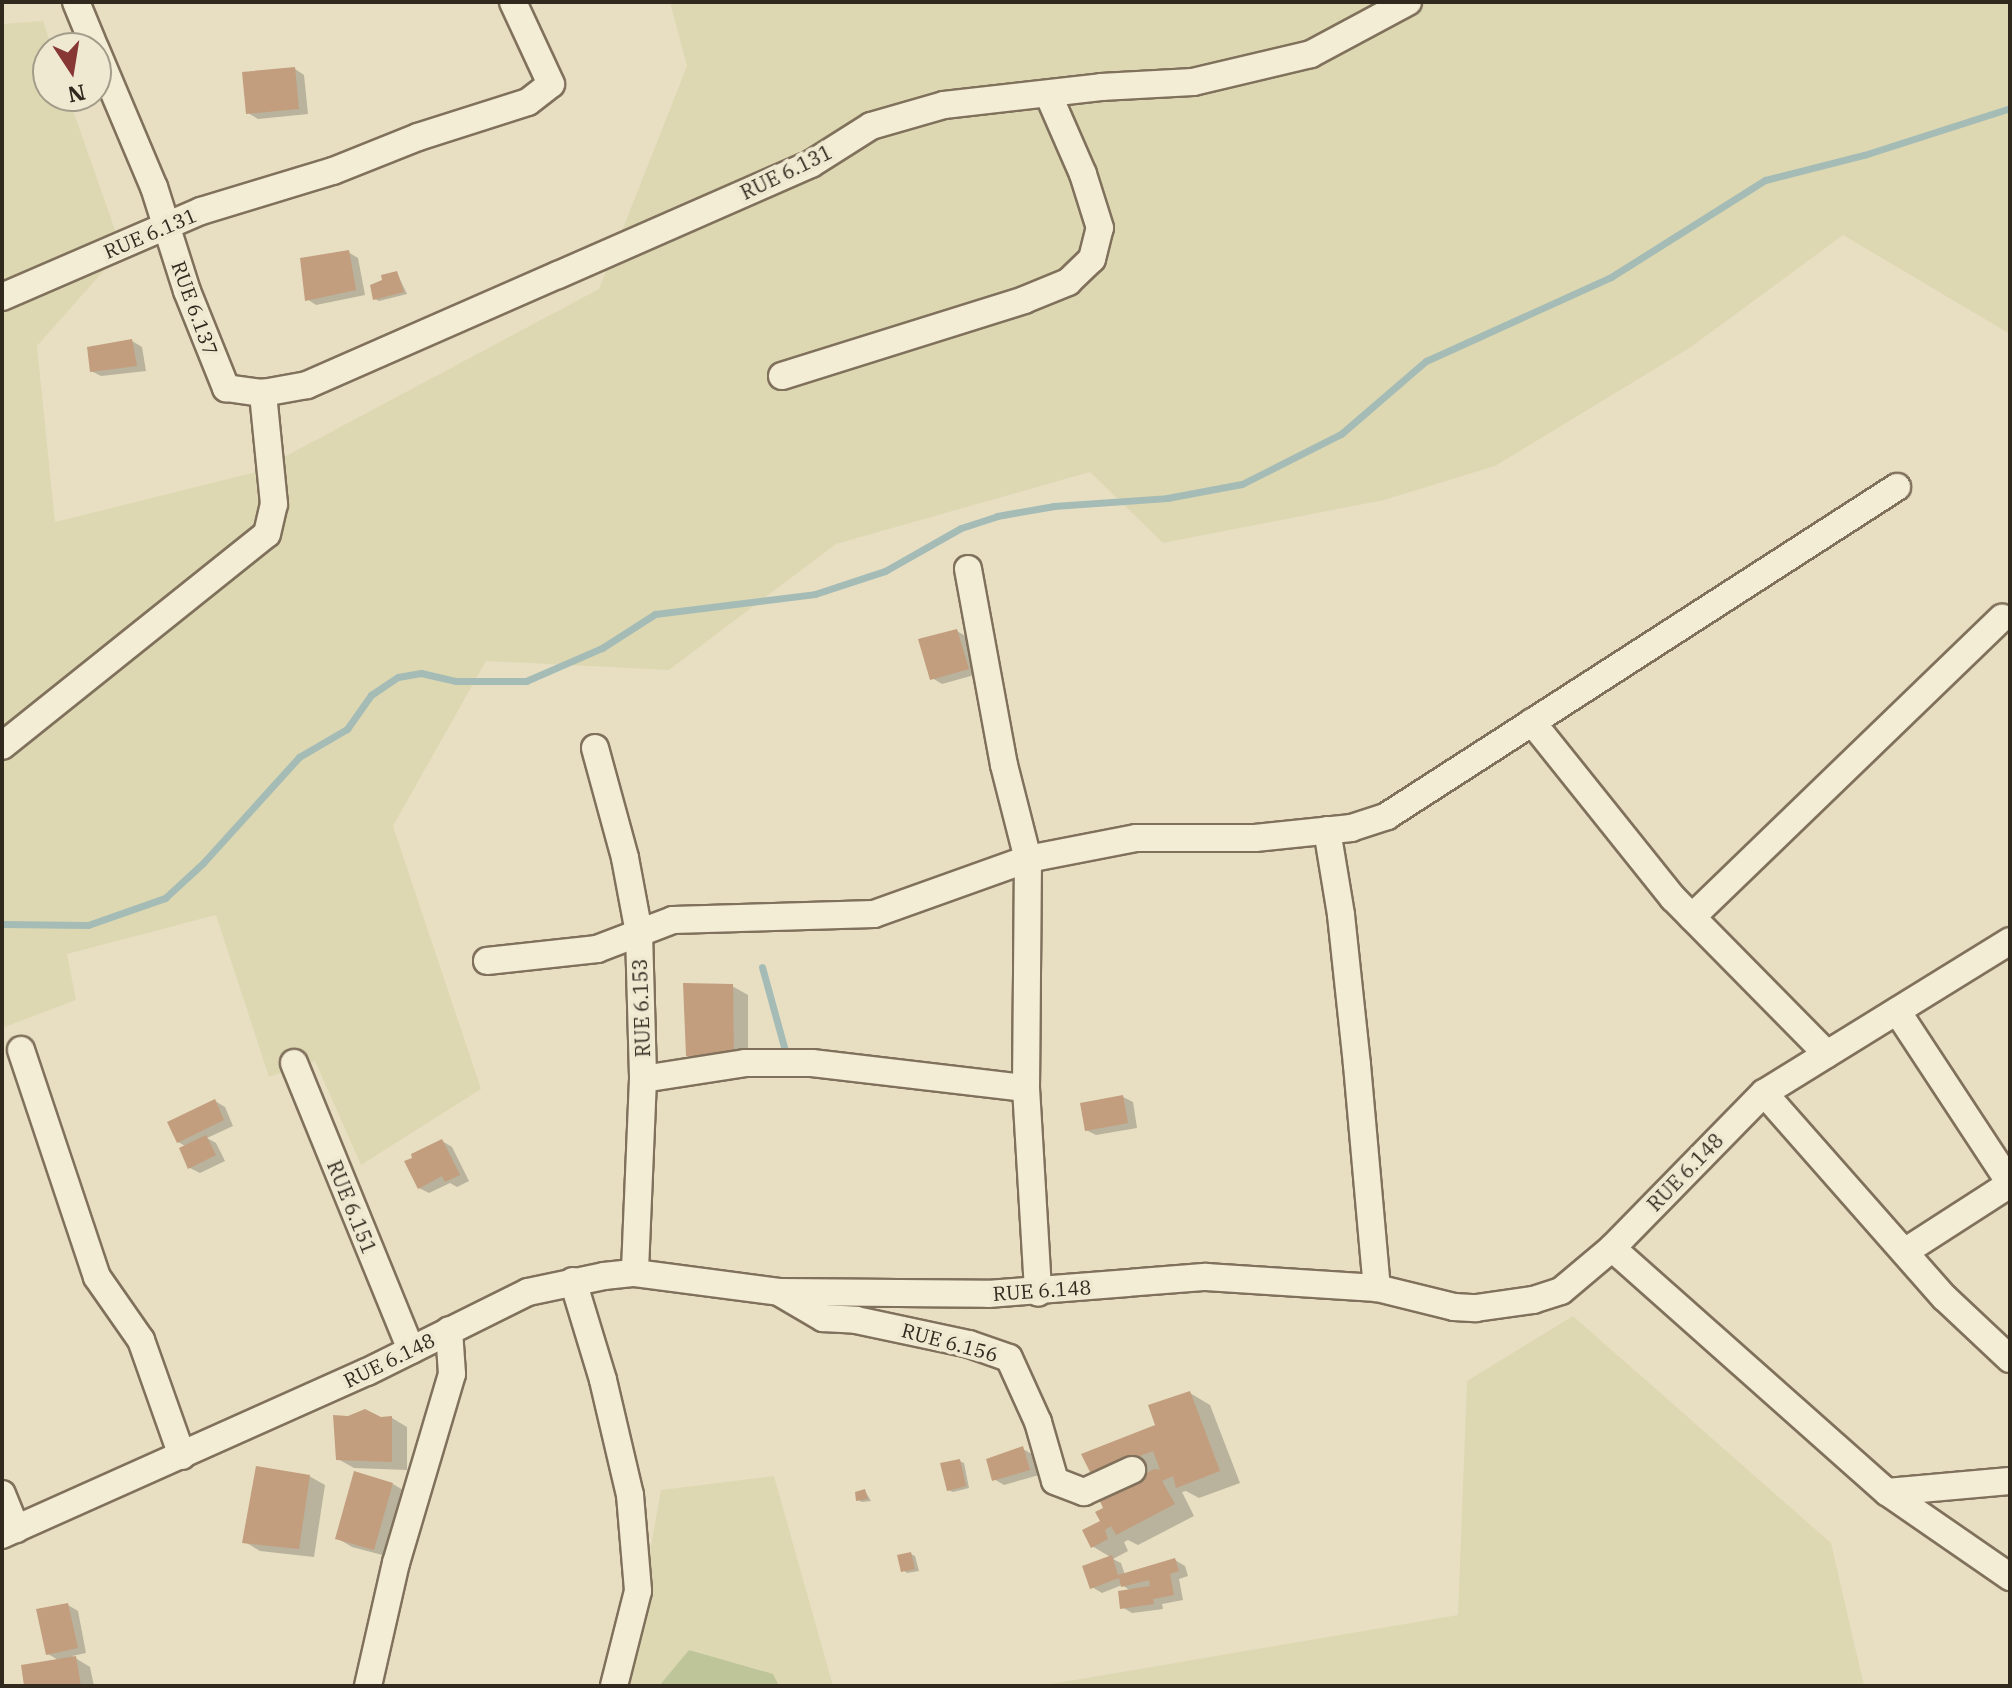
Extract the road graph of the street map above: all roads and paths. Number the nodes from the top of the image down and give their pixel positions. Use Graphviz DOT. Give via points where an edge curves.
graph roads {
  1 [pos="76,2"];
  2 [pos="513,2"];
  3 [pos="1408,2"];
  4 [pos="89,32"];
  5 [pos="112,87"];
  6 [pos="1048,94"];
  7 [pos="166,225"];
  8 [pos="2,297"];
  9 [pos="782,376"];
  10 [pos="226,388"];
  11 [pos="263,393"];
  12 [pos="1897,487"];
  13 [pos="968,569"];
  14 [pos="2002,618"];
  15 [pos="1532,722"];
  16 [pos="2,746"];
  17 [pos="595,748"];
  18 [pos="1327,830"];
  19 [pos="1028,859"];
  20 [pos="1692,917"];
  21 [pos="639,933"];
  22 [pos="2010,941"];
  23 [pos="487,961"];
  24 [pos="1897,1011"];
  25 [pos="21,1050"];
  26 [pos="1827,1054"];
  27 [pos="294,1063"];
  28 [pos="643,1079"];
  29 [pos="1026,1088"];
  30 [pos="1764,1093"];
  31 [pos="2010,1184"];
  32 [pos="1612,1248"];
  33 [pos="1906,1251"];
  34 [pos="635,1273"];
  35 [pos="573,1281"];
  36 [pos="1377,1288"];
  37 [pos="779,1292"];
  38 [pos="1038,1293"];
  39 [pos="449,1330"];
  40 [pos="411,1350"];
  41 [pos="2010,1359"];
  42 [pos="182,1456"];
  43 [pos="1132,1470"];
  44 [pos="2010,1481"];
  45 [pos="1887,1492"];
  46 [pos="2,1494"];
  47 [pos="9,1532"];
  48 [pos="2010,1577"];
  49 [pos="368,1686"];
  50 [pos="614,1686"];
  1 -- 4 [label="street, RUE 6.137"];
  2 -- 7 [label="street, RUE 6.131" via="551,84 528,102"];
  3 -- 6 [label="street, RUE 6.131" via="1311,54 1193,82"];
  5 -- 7 [label="street, RUE 6.137"];
  6 -- 9 [label="street" via="1100,228 1092,259 1068,282 1024,300"];
  6 -- 11 [label="street, RUE 6.131" via="944,105 871,126 811,164 530,288 307,385"];
  7 -- 8 [label="street, RUE 6.131"];
  7 -- 10 [label="street, RUE 6.137"];
  10 -- 11 [label="street, RUE 6.131"];
  11 -- 16 [label="street" via="274,504 267,534"];
  12 -- 15 [label="street"];
  13 -- 19 [label="street" via="1004,765"];
  14 -- 20 [label="street"];
  15 -- 18 [label="street" via="1387,816"];
  15 -- 20 [label="street"];
  17 -- 21 [label="street, RUE 6.153"];
  18 -- 19 [label="street" via="1255,838 1136,838"];
  18 -- 36 [label="street" via="1356,1050"];
  19 -- 21 [label="street" via="874,914 673,920"];
  19 -- 29 [label="street"];
  20 -- 26 [label="street"];
  21 -- 23 [label="street" via="597,949"];
  21 -- 28 [label="street, RUE 6.153"];
  22 -- 24 [label="street, RUE 6.148"];
  24 -- 26 [label="street, RUE 6.148"];
  24 -- 31 [label="street"];
  25 -- 42 [label="street" via="97,1277 141,1340"];
  26 -- 30 [label="street, RUE 6.148"];
  27 -- 40 [label="street, RUE 6.151"];
  28 -- 29 [label="street" via="745,1063 812,1063"];
  28 -- 34 [label="street, RUE 6.153"];
  29 -- 38 [label="street"];
  30 -- 32 [label="street, RUE 6.148"];
  30 -- 33 [label="street"];
  31 -- 33 [label="street"];
  32 -- 36 [label="street, RUE 6.148" via="1561,1291 1533,1300 1454,1307"];
  32 -- 45 [label="street"];
  33 -- 41 [label="street" via="1945,1298"];
  34 -- 35 [label="street, RUE 6.148"];
  34 -- 37 [label="street, RUE 6.148"];
  35 -- 39 [label="street, RUE 6.148" via="528,1292"];
  35 -- 50 [label="street" via="630,1495 638,1591"];
  36 -- 38 [label="street, RUE 6.148" via="1206,1277"];
  37 -- 38 [label="street, RUE 6.148"];
  37 -- 43 [label="street, RUE 6.156" via="823,1318 969,1344 1009,1358 1038,1422 1055,1481 1084,1492"];
  39 -- 40 [label="street, RUE 6.148"];
  39 -- 49 [label="street" via="452,1374 396,1563"];
  40 -- 42 [label="street, RUE 6.148"];
  42 -- 47 [label="street, RUE 6.148"];
  44 -- 45 [label="street"];
  45 -- 48 [label="street"];
  46 -- 47 [label="street"];
}
